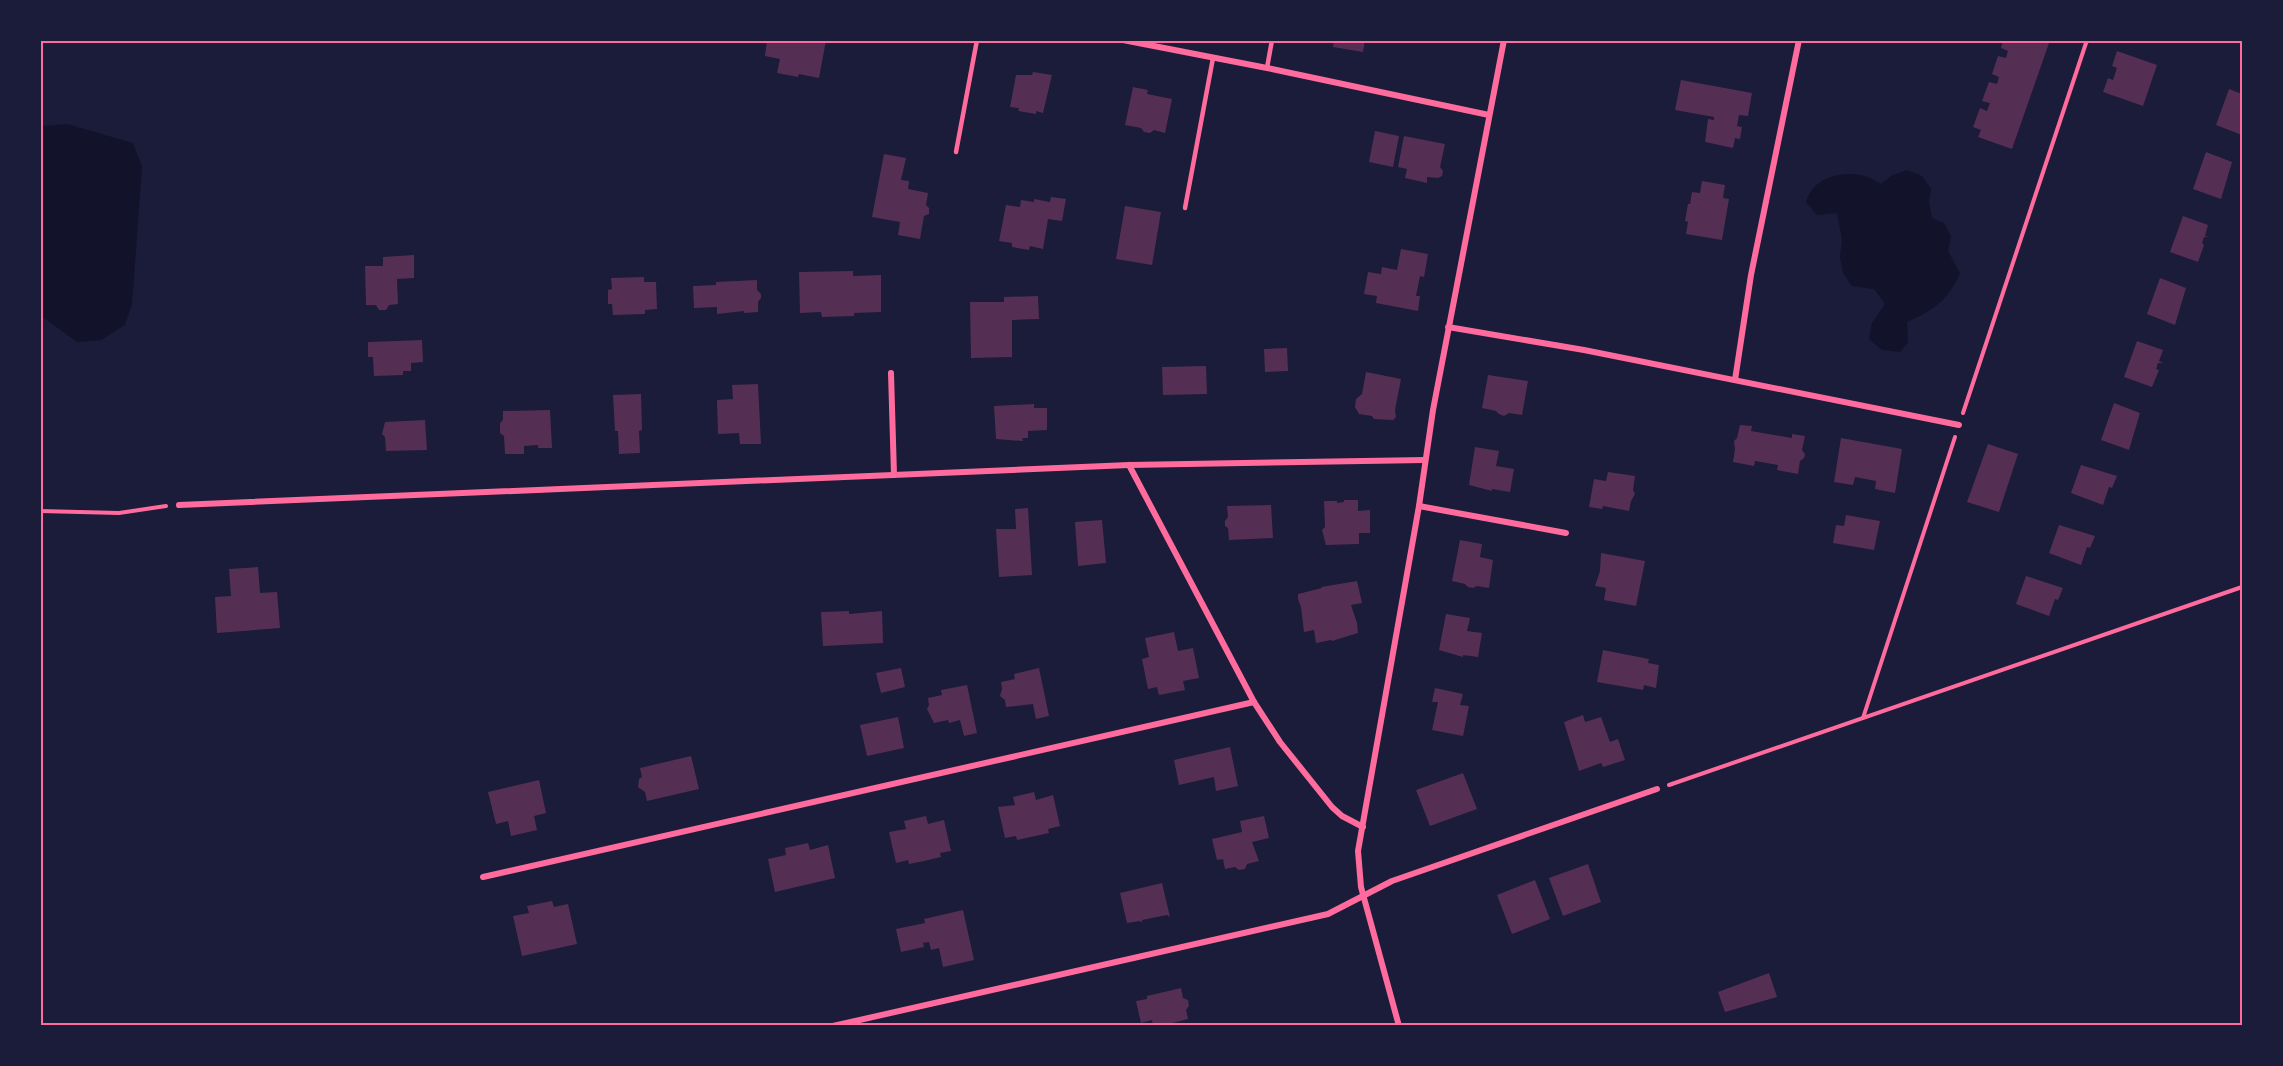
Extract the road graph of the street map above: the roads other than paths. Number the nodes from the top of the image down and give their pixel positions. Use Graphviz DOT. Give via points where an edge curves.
graph roads {
  1 [pos="977,40"];
  2 [pos="1123,40"];
  3 [pos="1272,40"];
  4 [pos="1504,40"];
  5 [pos="1799,40"];
  6 [pos="1213,58"];
  7 [pos="1267,68"];
  8 [pos="1489,115"];
  9 [pos="956,152"];
  10 [pos="1185,208"];
  11 [pos="1448,327"];
  12 [pos="891,373"];
  13 [pos="1736,380"];
  14 [pos="1959,424"];
  15 [pos="1425,460"];
  16 [pos="1128,465"];
  17 [pos="894,475"];
  18 [pos="179,505"];
  19 [pos="1419,506"];
  20 [pos="1566,533"];
  21 [pos="1254,702"];
  22 [pos="1657,789"];
  23 [pos="1363,827"];
  24 [pos="483,877"];
  25 [pos="1363,896"];
  26 [pos="833,1026"];
  27 [pos="1399,1026"];
  1 -- 9 [label="lane"];
  2 -- 6 [label="street"];
  3 -- 7 [label="lane"];
  4 -- 8 [label="street"];
  5 -- 13 [label="street" via="1751,275"];
  6 -- 7 [label="street"];
  6 -- 10 [label="lane"];
  7 -- 8 [label="street"];
  8 -- 11 [label="street"];
  11 -- 13 [label="street"];
  11 -- 15 [label="street"];
  12 -- 17 [label="street"];
  13 -- 14 [label="street"];
  15 -- 16 [label="street"];
  15 -- 19 [label="street"];
  16 -- 17 [label="street"];
  16 -- 21 [label="street"];
  17 -- 18 [label="street"];
  19 -- 20 [label="street"];
  19 -- 23 [label="street"];
  21 -- 23 [label="street" via="1316,789 1342,816"];
  21 -- 24 [label="street"];
  22 -- 25 [label="street" via="1392,881"];
  23 -- 25 [label="street" via="1358,861"];
  25 -- 26 [label="street" via="1328,914"];
  25 -- 27 [label="street"];
}
